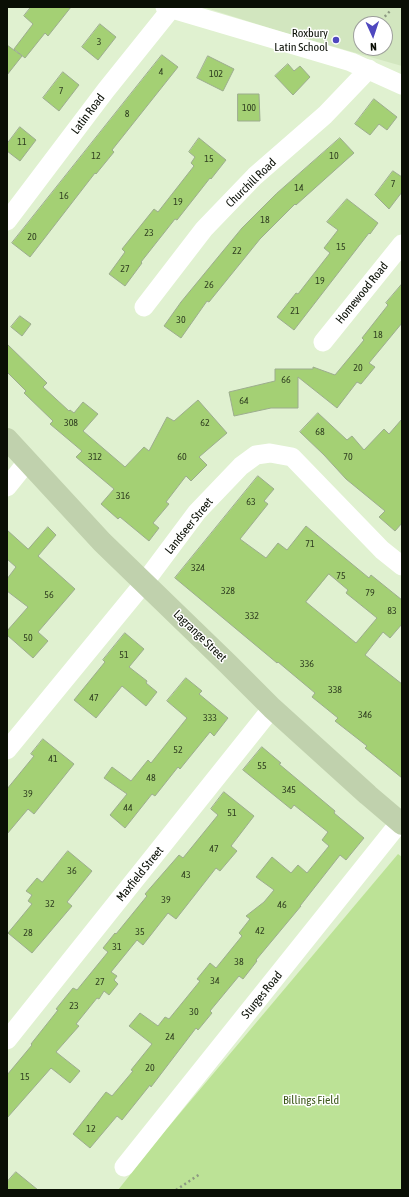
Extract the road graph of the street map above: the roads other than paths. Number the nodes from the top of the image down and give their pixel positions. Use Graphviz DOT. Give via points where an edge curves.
graph roads {
  1 [pos="168,8"];
  2 [pos="369,69"];
  3 [pos="402,85"];
  4 [pos="7,220"];
  5 [pos="402,244"];
  6 [pos="144,307"];
  7 [pos="323,342"];
  8 [pos="7,439"];
  9 [pos="27,462"];
  10 [pos="7,487"];
  11 [pos="402,566"];
  12 [pos="144,583"];
  13 [pos="272,708"];
  14 [pos="7,750"];
  15 [pos="401,823"];
  16 [pos="7,1040"];
  17 [pos="124,1167"];
  1 -- 2 [label="street"];
  1 -- 4 [label="street, Latin Road"];
  2 -- 3 [label="street"];
  2 -- 6 [label="street, Churchill Road" via="325,115 255,176 204,229"];
  5 -- 7 [label="street, Homewood Road"];
  8 -- 9 [label="main road, Lagrange Street"];
  9 -- 10 [label="street"];
  9 -- 12 [label="main road, Lagrange Street"];
  11 -- 12 [label="street, Landseer Street" via="382,550 292,457 270,453 256,455 242,466 197,512"];
  12 -- 13 [label="main road, Lagrange Street"];
  12 -- 14 [label="street, Landseer Street"];
  13 -- 15 [label="main road, Lagrange Street"];
  13 -- 16 [label="street, Maxfield Street"];
  15 -- 17 [label="street, Sturges Road"];
}
